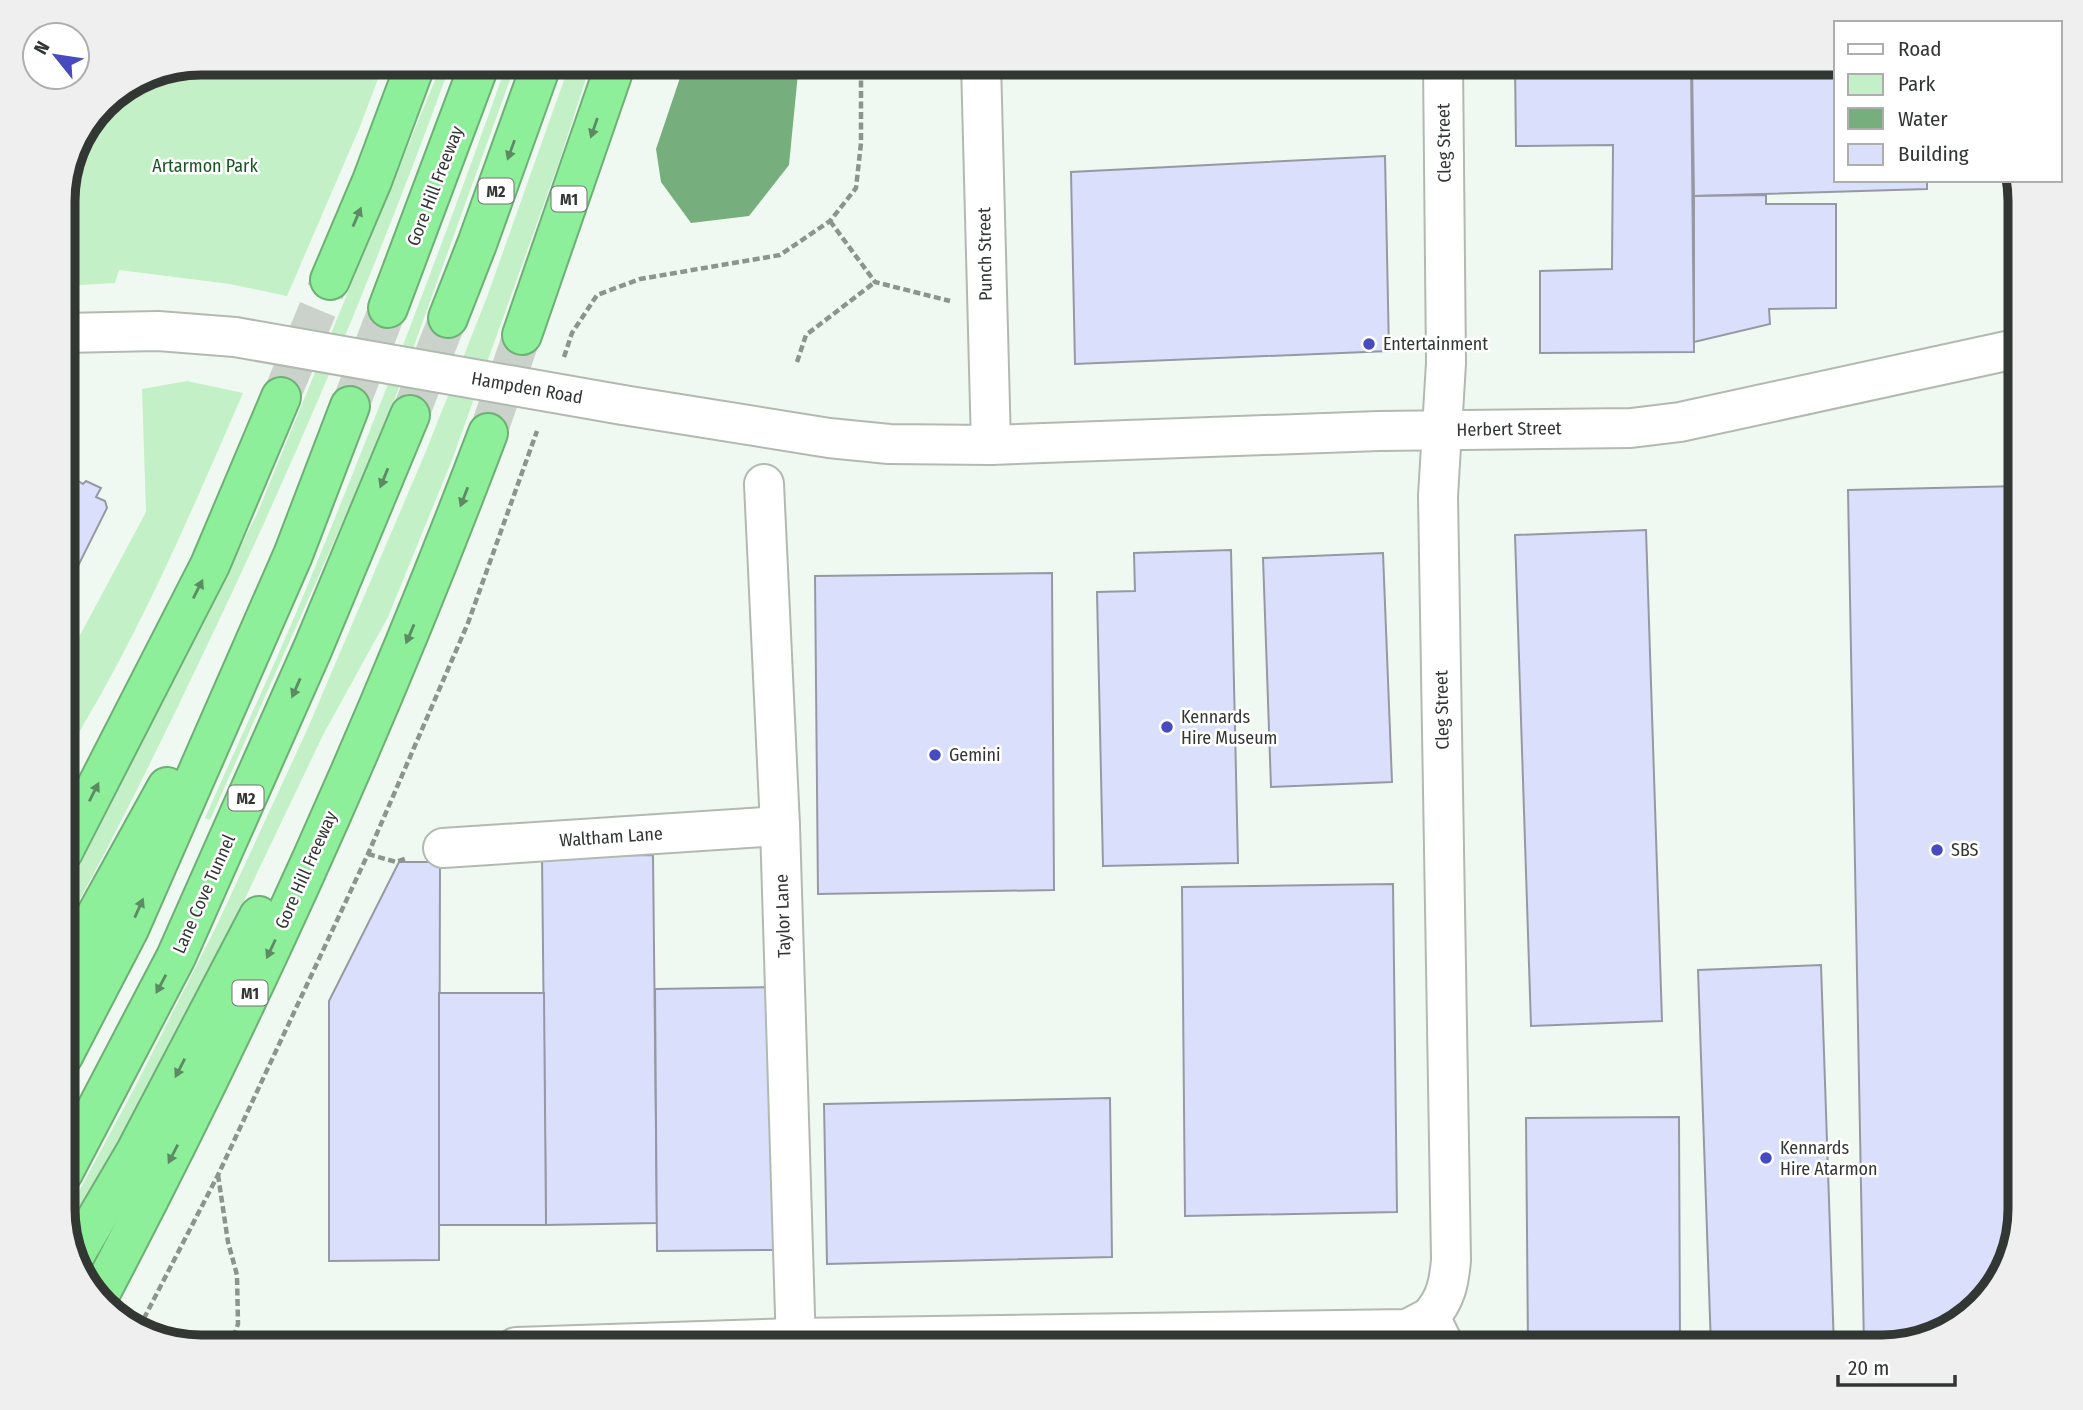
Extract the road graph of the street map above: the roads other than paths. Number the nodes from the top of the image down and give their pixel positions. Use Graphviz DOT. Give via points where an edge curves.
graph roads {
  1 [pos="412,75"];
  2 [pos="475,75"];
  3 [pos="538,75"];
  4 [pos="612,75"];
  5 [pos="981,75"];
  6 [pos="1443,75"];
  7 [pos="330,280"];
  8 [pos="388,308"];
  9 [pos="448,318"];
  10 [pos="76,333"];
  11 [pos="522,335"];
  12 [pos="2008,351"];
  13 [pos="281,397"];
  14 [pos="351,406"];
  15 [pos="410,415"];
  16 [pos="1441,430"];
  17 [pos="488,433"];
  18 [pos="990,445"];
  19 [pos="764,484"];
  20 [pos="293,555"];
  21 [pos="388,685"];
  22 [pos="780,826"];
  23 [pos="76,827"];
  24 [pos="443,848"];
  25 [pos="76,951"];
  26 [pos="76,1031"];
  27 [pos="76,1148"];
  28 [pos="81,1245"];
  29 [pos="103,1288"];
  30 [pos="1438,1332"];
  31 [pos="796,1335"];
  32 [pos="1145,1335"];
  7 -- 1 [label="highway, one-way"];
  2 -- 8 [label="highway, Gore Hill Freeway"];
  3 -- 9 [label="highway, M2, one-way"];
  4 -- 11 [label="highway, M1, one-way"];
  5 -- 18 [label="street, Punch Street"];
  6 -- 16 [label="street, Cleg Street" via="1446,363"];
  10 -- 18 [label="street, Hampden Road, bridge" via="158,331 235,337 829,438"];
  12 -- 16 [label="street, Herbert Street" via="1680,422 1631,428"];
  23 -- 13 [label="highway, one-way" via="210,565"];
  14 -- 20 [label="highway"];
  15 -- 27 [label="highway, Lane Cove Tunnel / M2, one-way" via="176,957"];
  16 -- 18 [label="street, Herbert Street"];
  16 -- 30 [label="street, Cleg Street" via="1438,496 1451,1260"];
  17 -- 21 [label="highway, Gore Hill Freeway / M1, one-way"];
  19 -- 22 [label="street, Taylor Lane"];
  20 -- 25 [label="highway"];
  26 -- 20 [label="highway, one-way" via="129,929"];
  21 -- 28 [label="highway, one-way"];
  21 -- 29 [label="highway, Gore Hill Freeway / M1, one-way" via="283,925 176,1149"];
  22 -- 24 [label="street, Waltham Lane"];
  22 -- 31 [label="street, Taylor Lane"];
  30 -- 32 [label="street"];
}
